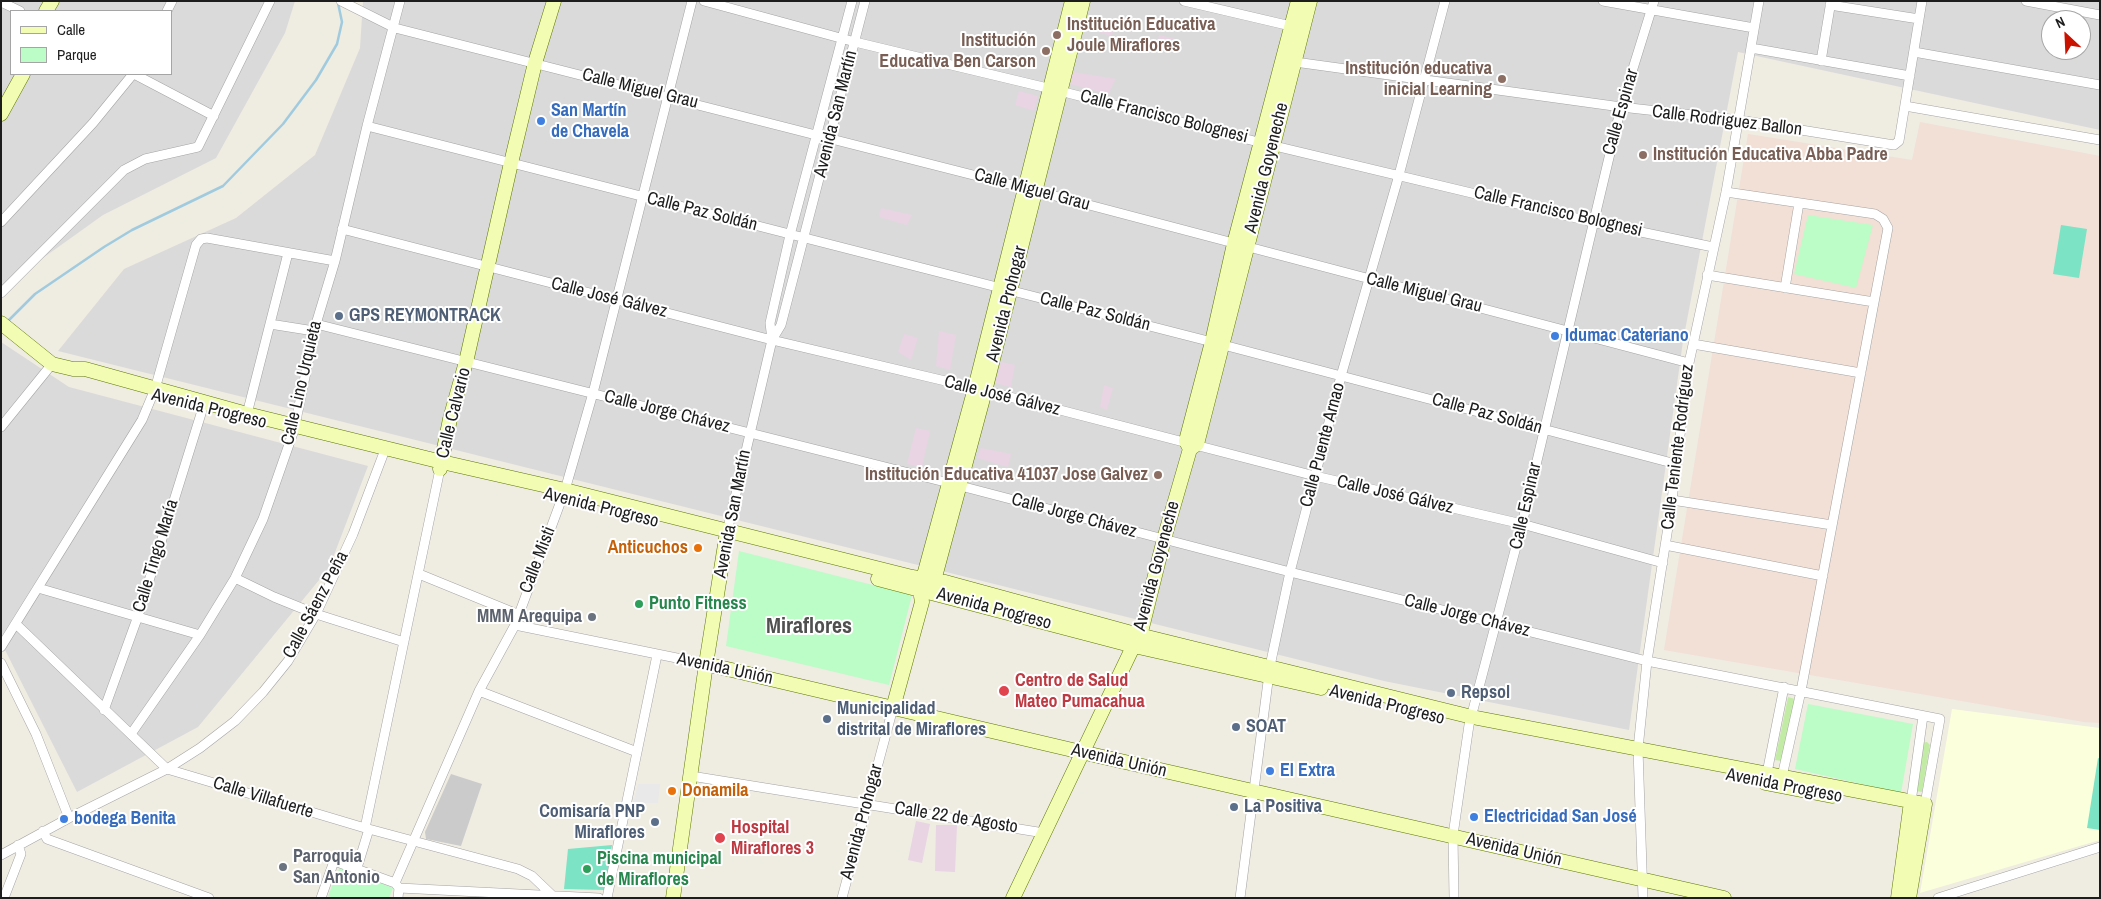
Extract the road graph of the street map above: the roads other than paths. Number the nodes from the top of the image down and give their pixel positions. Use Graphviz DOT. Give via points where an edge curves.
graph roads {
  1 [pos="270,1"];
  2 [pos="341,1"];
  3 [pos="400,1"];
  4 [pos="554,1"];
  5 [pos="692,1"];
  6 [pos="704,1"];
  7 [pos="852,1"];
  8 [pos="865,1"];
  9 [pos="1072,1"];
  10 [pos="1083,1"];
  11 [pos="1184,1"];
  12 [pos="1298,1"];
  13 [pos="1310,1"];
  14 [pos="1445,1"];
  15 [pos="1603,1"];
  16 [pos="1759,1"];
  17 [pos="1922,1"];
  18 [pos="2026,1"];
  19 [pos="1,2"];
  20 [pos="1830,3"];
  21 [pos="1653,5"];
  22 [pos="18,10"];
  23 [pos="2100,15"];
  24 [pos="1919,19"];
  25 [pos="1297,27"];
  26 [pos="395,28"];
  27 [pos="1754,28"];
  28 [pos="842,39"];
  29 [pos="855,42"];
  30 [pos="1751,48"];
  31 [pos="1914,52"];
  32 [pos="1821,61"];
  33 [pos="1295,62"];
  34 [pos="535,63"];
  35 [pos="12,75"];
  36 [pos="21,75"];
  37 [pos="133,75"];
  38 [pos="136,75"];
  39 [pos="1910,76"];
  40 [pos="1424,81"];
  41 [pos="2100,85"];
  42 [pos="1055,89"];
  43 [pos="668,96"];
  44 [pos="1,97"];
  45 [pos="1905,106"];
  46 [pos="1621,107"];
  47 [pos="1,114"];
  48 [pos="214,116"];
  49 [pos="1739,120"];
  50 [pos="367,126"];
  51 [pos="817,135"];
  52 [pos="830,138"];
  53 [pos="2100,140"];
  54 [pos="1268,144"];
  55 [pos="511,163"];
  56 [pos="1399,175"];
  57 [pos="1030,190"];
  58 [pos="1726,192"];
  59 [pos="642,197"];
  60 [pos="1799,203"];
  61 [pos="1,222"];
  62 [pos="1593,222"];
  63 [pos="342,229"];
  64 [pos="790,235"];
  65 [pos="804,238"];
  66 [pos="1241,245"];
  67 [pos="1713,247"];
  68 [pos="288,253"];
  69 [pos="335,261"];
  70 [pos="488,267"];
  71 [pos="1707,275"];
  72 [pos="1370,279"];
  73 [pos="1004,288"];
  74 [pos="1785,288"];
  75 [pos="1,293"];
  76 [pos="616,299"];
  77 [pos="1874,302"];
  78 [pos="270,324"];
  79 [pos="6,327"];
  80 [pos="315,328"];
  81 [pos="1569,330"];
  82 [pos="772,340"];
  83 [pos="1217,343"];
  84 [pos="1693,344"];
  85 [pos="466,362"];
  86 [pos="1689,363"];
  87 [pos="52,364"];
  88 [pos="1861,373"];
  89 [pos="1341,376"];
  90 [pos="980,390"];
  91 [pos="154,392"];
  92 [pos="593,393"];
  93 [pos="204,404"];
  94 [pos="247,414"];
  95 [pos="1,427"];
  96 [pos="294,427"];
  97 [pos="1544,429"];
  98 [pos="749,434"];
  99 [pos="1191,444"];
  100 [pos="385,450"];
  101 [pos="1676,464"];
  102 [pos="441,466"];
  103 [pos="1315,476"];
  104 [pos="955,484"];
  105 [pos="564,494"];
  106 [pos="1672,500"];
  107 [pos="1522,524"];
  108 [pos="1832,525"];
  109 [pos="727,536"];
  110 [pos="1164,539"];
  111 [pos="1665,545"];
  112 [pos="1663,563"];
  113 [pos="1290,572"];
  114 [pos="418,574"];
  115 [pos="1823,576"];
  116 [pos="235,578"];
  117 [pos="38,588"];
  118 [pos="926,589"];
  119 [pos="316,614"];
  120 [pos="517,614"];
  121 [pos="138,616"];
  122 [pos="1497,623"];
  123 [pos="16,624"];
  124 [pos="515,625"];
  125 [pos="200,635"];
  126 [pos="1137,640"];
  127 [pos="404,642"];
  128 [pos="1,647"];
  129 [pos="657,655"];
  130 [pos="1647,661"];
  131 [pos="1,663"];
  132 [pos="706,664"];
  133 [pos="1269,671"];
  134 [pos="1784,687"];
  135 [pos="479,690"];
  136 [pos="1802,691"];
  137 [pos="893,708"];
  138 [pos="104,710"];
  139 [pos="1923,716"];
  140 [pos="1470,721"];
  141 [pos="131,734"];
  142 [pos="637,752"];
  143 [pos="1081,752"];
  144 [pos="1638,753"];
  145 [pos="167,769"];
  146 [pos="690,776"];
  147 [pos="1766,778"];
  148 [pos="1781,781"];
  149 [pos="1254,791"];
  150 [pos="866,804"];
  151 [pos="1917,807"];
  152 [pos="69,818"];
  153 [pos="367,829"];
  154 [pos="43,831"];
  155 [pos="1044,832"];
  156 [pos="1453,836"];
  157 [pos="412,842"];
  158 [pos="18,845"];
  159 [pos="2100,847"];
  160 [pos="1,855"];
  161 [pos="357,868"];
  162 [pos="1642,880"];
  163 [pos="397,890"];
  164 [pos="553,896"];
  165 [pos="4,898"];
  166 [pos="209,898"];
  167 [pos="321,898"];
  168 [pos="599,898"];
  169 [pos="607,898"];
  170 [pos="673,898"];
  171 [pos="842,898"];
  172 [pos="1013,898"];
  173 [pos="1240,898"];
  174 [pos="1454,898"];
  175 [pos="1643,898"];
  176 [pos="1724,898"];
  177 [pos="1898,898"];
  178 [pos="1909,898"];
  179 [pos="1938,898"];
  1 -- 48 [label="street"];
  2 -- 26 [label="street, Calle Miguel Grau"];
  3 -- 26 [label="street, Calle Lino Urquieta"];
  4 -- 34 [label="main road, Calle Calvario"];
  5 -- 43 [label="street, Calle Misti"];
  6 -- 28 [label="street, Calle Francisco Bolognesi"];
  7 -- 28 [label="street, Avenida San Martín"];
  8 -- 29 [label="street, Avenida San Martín"];
  9 -- 42 [label="main road, Avenida Prohogar"];
  10 -- 42 [label="main road, Avenida Prohogar"];
  11 -- 25 [label="street"];
  12 -- 25 [label="main road, Avenida Goyeneche"];
  13 -- 25 [label="main road, Avenida Goyeneche"];
  14 -- 40 [label="street, Calle Puente Arnao"];
  15 -- 21 [label="street"];
  16 -- 27 [label="street, Calle Teniente Rodríguez"];
  17 -- 24 [label="street, Calle Rodriguez Ballon"];
  18 -- 23 [label="street"];
  19 -- 22 [label="street"];
  20 -- 24 [label="street"];
  20 -- 32 [label="street"];
  21 -- 27 [label="street"];
  21 -- 46 [label="street, Calle Espinar"];
  24 -- 31 [label="street, Calle Rodriguez Ballon"];
  25 -- 33 [label="main road, Avenida Goyeneche"];
  25 -- 54 [label="main road, Avenida Goyeneche"];
  26 -- 34 [label="street, Calle Miguel Grau"];
  26 -- 50 [label="street, Calle Lino Urquieta"];
  27 -- 30 [label="street, Calle Teniente Rodríguez"];
  28 -- 29 [label="street, Calle Francisco Bolognesi"];
  28 -- 51 [label="street, Avenida San Martín"];
  29 -- 42 [label="street, Calle Francisco Bolognesi"];
  29 -- 52 [label="street, Avenida San Martín"];
  30 -- 32 [label="street"];
  30 -- 49 [label="street, Calle Teniente Rodríguez"];
  31 -- 39 [label="street, Calle Rodriguez Ballon"];
  31 -- 41 [label="street"];
  32 -- 39 [label="street"];
  33 -- 40 [label="street, Calle Rodriguez Ballon"];
  33 -- 54 [label="main road, Avenida Goyeneche"];
  34 -- 43 [label="street, Calle Miguel Grau"];
  34 -- 55 [label="main road, Calle Calvario"];
  35 -- 44 [label="main road"];
  36 -- 47 [label="main road"];
  37 -- 61 [label="street"];
  38 -- 48 [label="street"];
  39 -- 45 [label="street, Calle Rodriguez Ballon"];
  40 -- 46 [label="street, Calle Rodriguez Ballon"];
  40 -- 56 [label="street, Calle Puente Arnao"];
  42 -- 54 [label="street, Calle Francisco Bolognesi"];
  42 -- 57 [label="main road, Avenida Prohogar"];
  43 -- 51 [label="street, Calle Miguel Grau"];
  43 -- 59 [label="street, Calle Misti"];
  45 -- 49 [label="street, Calle Rodriguez Ballon" via="1899,141 1894,145"];
  45 -- 53 [label="street"];
  46 -- 49 [label="street, Calle Rodriguez Ballon"];
  46 -- 62 [label="street, Calle Espinar"];
  48 -- 75 [label="street" via="198,147 145,159 124,170"];
  49 -- 58 [label="street, Calle Teniente Rodríguez"];
  50 -- 55 [label="street, Calle Paz Soldán"];
  50 -- 63 [label="street, Calle Lino Urquieta"];
  51 -- 52 [label="street, Calle Miguel Grau"];
  51 -- 64 [label="street, Avenida San Martín"];
  52 -- 57 [label="street, Calle Miguel Grau"];
  52 -- 65 [label="street, Avenida San Martín"];
  54 -- 56 [label="street, Calle Francisco Bolognesi"];
  54 -- 66 [label="main road, Avenida Goyeneche"];
  55 -- 59 [label="street, Calle Paz Soldán"];
  55 -- 70 [label="main road, Calle Calvario"];
  56 -- 62 [label="street, Calle Francisco Bolognesi"];
  56 -- 72 [label="street, Calle Puente Arnao"];
  57 -- 66 [label="street, Calle Miguel Grau"];
  57 -- 73 [label="main road, Avenida Prohogar"];
  58 -- 60 [label="street"];
  58 -- 67 [label="street, Calle Teniente Rodríguez"];
  59 -- 64 [label="street, Calle Paz Soldán"];
  59 -- 76 [label="street, Calle Misti"];
  60 -- 74 [label="street"];
  60 -- 77 [label="street" via="1875,214 1886,223 1888,228"];
  62 -- 67 [label="street, Calle Francisco Bolognesi"];
  62 -- 81 [label="street, Calle Espinar"];
  63 -- 69 [label="street, Calle Lino Urquieta"];
  63 -- 70 [label="street, Calle José Gálvez"];
  64 -- 65 [label="street, Calle Paz Soldán"];
  64 -- 82 [label="street, Avenida San Martín" via="770,323"];
  65 -- 73 [label="street, Calle Paz Soldán"];
  65 -- 82 [label="street, Avenida San Martín" via="781,325"];
  66 -- 72 [label="street, Calle Miguel Grau"];
  66 -- 83 [label="main road, Avenida Goyeneche"];
  67 -- 71 [label="street, Calle Teniente Rodríguez"];
  68 -- 69 [label="street"];
  68 -- 78 [label="street"];
  68 -- 91 [label="street" via="201,239 196,245"];
  69 -- 80 [label="street, Calle Lino Urquieta"];
  70 -- 76 [label="street, Calle José Gálvez"];
  70 -- 85 [label="main road, Calle Calvario"];
  71 -- 74 [label="street"];
  71 -- 84 [label="street, Calle Teniente Rodríguez"];
  72 -- 81 [label="street, Calle Miguel Grau"];
  72 -- 89 [label="street, Calle Puente Arnao"];
  73 -- 83 [label="street, Calle Paz Soldán"];
  73 -- 90 [label="main road, Avenida Prohogar"];
  74 -- 77 [label="street"];
  76 -- 82 [label="street, Calle José Gálvez"];
  76 -- 92 [label="street, Calle Misti"];
  77 -- 88 [label="street"];
  78 -- 80 [label="street, Calle Jorge Chávez"];
  78 -- 94 [label="street"];
  79 -- 87 [label="main road, Avenida Progreso"];
  80 -- 85 [label="street, Calle Jorge Chávez"];
  80 -- 96 [label="street, Calle Lino Urquieta"];
  81 -- 86 [label="street, Calle Miguel Grau"];
  81 -- 97 [label="street, Calle Espinar"];
  82 -- 90 [label="street, Calle José Gálvez"];
  82 -- 98 [label="street, Avenida San Martín"];
  83 -- 89 [label="street, Calle Paz Soldán"];
  83 -- 99 [label="main road, Avenida Goyeneche"];
  84 -- 86 [label="street, Calle Teniente Rodríguez"];
  84 -- 88 [label="street"];
  85 -- 92 [label="street, Calle Jorge Chávez"];
  85 -- 102 [label="main road, Calle Calvario"];
  86 -- 101 [label="street, Calle Teniente Rodríguez"];
  87 -- 91 [label="main road, Avenida Progreso" via="72,369 82,376"];
  87 -- 95 [label="street"];
  88 -- 108 [label="street"];
  89 -- 97 [label="street, Calle Paz Soldán"];
  89 -- 103 [label="street, Calle Puente Arnao"];
  90 -- 99 [label="street, Calle José Gálvez"];
  90 -- 104 [label="main road, Avenida Prohogar"];
  91 -- 93 [label="main road, Avenida Progreso"];
  91 -- 117 [label="street" via="128,443"];
  92 -- 98 [label="street, Calle Jorge Chávez"];
  92 -- 105 [label="street, Calle Misti"];
  93 -- 94 [label="main road, Avenida Progreso"];
  93 -- 96 [label="main road, Avenida Progreso"];
  93 -- 121 [label="street, Calle Tingo María"];
  94 -- 96 [label="main road, Avenida Progreso"];
  96 -- 100 [label="main road, Avenida Progreso"];
  96 -- 116 [label="street, Calle Lino Urquieta" via="263,519"];
  97 -- 101 [label="street, Calle Paz Soldán"];
  97 -- 107 [label="street, Calle Espinar"];
  98 -- 104 [label="street, Calle Jorge Chávez"];
  98 -- 109 [label="street, Avenida San Martín"];
  99 -- 103 [label="street, Calle José Gálvez"];
  99 -- 110 [label="main road, Avenida Goyeneche"];
  100 -- 102 [label="main road, Avenida Progreso"];
  100 -- 119 [label="street, Calle Sáenz Peña" via="353,534"];
  101 -- 106 [label="street, Calle Teniente Rodríguez"];
  102 -- 105 [label="main road, Avenida Progreso"];
  102 -- 114 [label="street, Calle Calvario"];
  103 -- 107 [label="street, Calle José Gálvez"];
  103 -- 113 [label="street, Calle Puente Arnao"];
  104 -- 110 [label="street, Calle Jorge Chávez"];
  104 -- 118 [label="main road, Avenida Prohogar"];
  105 -- 109 [label="main road, Avenida Progreso"];
  105 -- 120 [label="street, Calle Misti"];
  106 -- 108 [label="street"];
  106 -- 111 [label="street, Calle Teniente Rodríguez"];
  107 -- 112 [label="street, Calle José Gálvez"];
  107 -- 122 [label="street, Calle Espinar"];
  108 -- 115 [label="street"];
  109 -- 118 [label="main road, Avenida Progreso" via="912,578"];
  109 -- 132 [label="main road, Avenida San Martín"];
  110 -- 113 [label="street, Calle Jorge Chávez"];
  110 -- 126 [label="main road, Avenida Goyeneche"];
  111 -- 112 [label="street, Calle Teniente Rodríguez"];
  111 -- 115 [label="street"];
  112 -- 130 [label="street, Calle Teniente Rodríguez"];
  113 -- 122 [label="street, Calle Jorge Chávez"];
  113 -- 133 [label="street, Calle Puente Arnao"];
  114 -- 120 [label="street"];
  114 -- 127 [label="street, Calle Calvario"];
  115 -- 136 [label="street"];
  116 -- 119 [label="street"];
  116 -- 125 [label="street, Calle Lino Urquieta"];
  117 -- 121 [label="street"];
  117 -- 123 [label="street"];
  118 -- 126 [label="main road, Avenida Progreso"];
  118 -- 137 [label="main road, Avenida Prohogar"];
  119 -- 127 [label="street"];
  119 -- 145 [label="street, Calle Sáenz Peña" via="288,661 263,692 228,726"];
  120 -- 124 [label="street, Calle Misti"];
  121 -- 125 [label="street"];
  121 -- 138 [label="street, Calle Tingo María"];
  122 -- 130 [label="street, Calle Jorge Chávez"];
  122 -- 140 [label="street, Calle Espinar"];
  123 -- 128 [label="street"];
  123 -- 138 [label="street, Calle Villafuerte"];
  124 -- 129 [label="street, Avenida Unión"];
  124 -- 135 [label="street, Calle Misti"];
  125 -- 141 [label="street, Calle Lino Urquieta"];
  126 -- 133 [label="main road, Avenida Progreso"];
  126 -- 143 [label="main road, Avenida Goyeneche"];
  127 -- 153 [label="street, Calle Calvario"];
  129 -- 132 [label="street, Avenida Unión"];
  129 -- 142 [label="street"];
  130 -- 134 [label="street, Calle Jorge Chávez"];
  130 -- 144 [label="street, Calle Teniente Rodríguez"];
  131 -- 152 [label="street" via="36,734"];
  132 -- 137 [label="main road, Avenida Unión"];
  132 -- 146 [label="main road, Avenida San Martín"];
  133 -- 140 [label="main road, Avenida Progreso"];
  133 -- 149 [label="street, Calle Puente Arnao"];
  134 -- 136 [label="street, Calle Jorge Chávez"];
  134 -- 147 [label="street"];
  135 -- 142 [label="street"];
  135 -- 157 [label="street, Calle Misti"];
  136 -- 139 [label="street, Calle Jorge Chávez"];
  136 -- 148 [label="street"];
  137 -- 143 [label="main road, Avenida Unión"];
  137 -- 150 [label="street, Avenida Prohogar"];
  138 -- 141 [label="street, Calle Villafuerte"];
  139 -- 151 [label="street"];
  139 -- 151 [label="street" via="1940,719"];
  140 -- 144 [label="main road, Avenida Progreso"];
  140 -- 156 [label="street, Calle Espinar"];
  141 -- 145 [label="street, Calle Villafuerte"];
  142 -- 169 [label="street"];
  143 -- 149 [label="main road, Avenida Unión"];
  143 -- 155 [label="main road, Avenida Goyeneche"];
  144 -- 147 [label="main road, Avenida Progreso"];
  144 -- 162 [label="street, Calle Teniente Rodríguez"];
  145 -- 152 [label="street, Calle Sáenz Peña"];
  145 -- 153 [label="street, Calle Villafuerte"];
  146 -- 150 [label="street, Calle 22 de Agosto"];
  146 -- 170 [label="main road, Avenida San Martín"];
  147 -- 148 [label="main road, Avenida Progreso"];
  148 -- 151 [label="main road, Avenida Progreso"];
  149 -- 156 [label="main road, Avenida Unión"];
  149 -- 173 [label="street, Calle Puente Arnao"];
  150 -- 155 [label="street, Calle 22 de Agosto"];
  150 -- 171 [label="street, Avenida Prohogar"];
  151 -- 177 [label="main road"];
  151 -- 178 [label="main road"];
  152 -- 154 [label="street, Calle Sáenz Peña"];
  153 -- 157 [label="street, Calle Villafuerte"];
  153 -- 161 [label="street, Calle Calvario"];
  154 -- 158 [label="street, Calle Sáenz Peña"];
  154 -- 166 [label="street" via="48,838"];
  155 -- 172 [label="main road, Avenida Goyeneche"];
  156 -- 162 [label="main road, Avenida Unión"];
  156 -- 174 [label="street, Calle Espinar"];
  157 -- 163 [label="street, Calle Misti"];
  157 -- 164 [label="street, Calle Villafuerte" via="518,869 532,876"];
  158 -- 160 [label="street, Calle Sáenz Peña"];
  158 -- 165 [label="street" via="21,854"];
  159 -- 179 [label="street"];
  161 -- 163 [label="street"];
  161 -- 167 [label="street" via="337,862 333,864"];
  162 -- 175 [label="street, Calle Teniente Rodríguez"];
  162 -- 176 [label="main road, Avenida Unión"];
  163 -- 164 [label="street"];
  164 -- 168 [label="street"];
}
